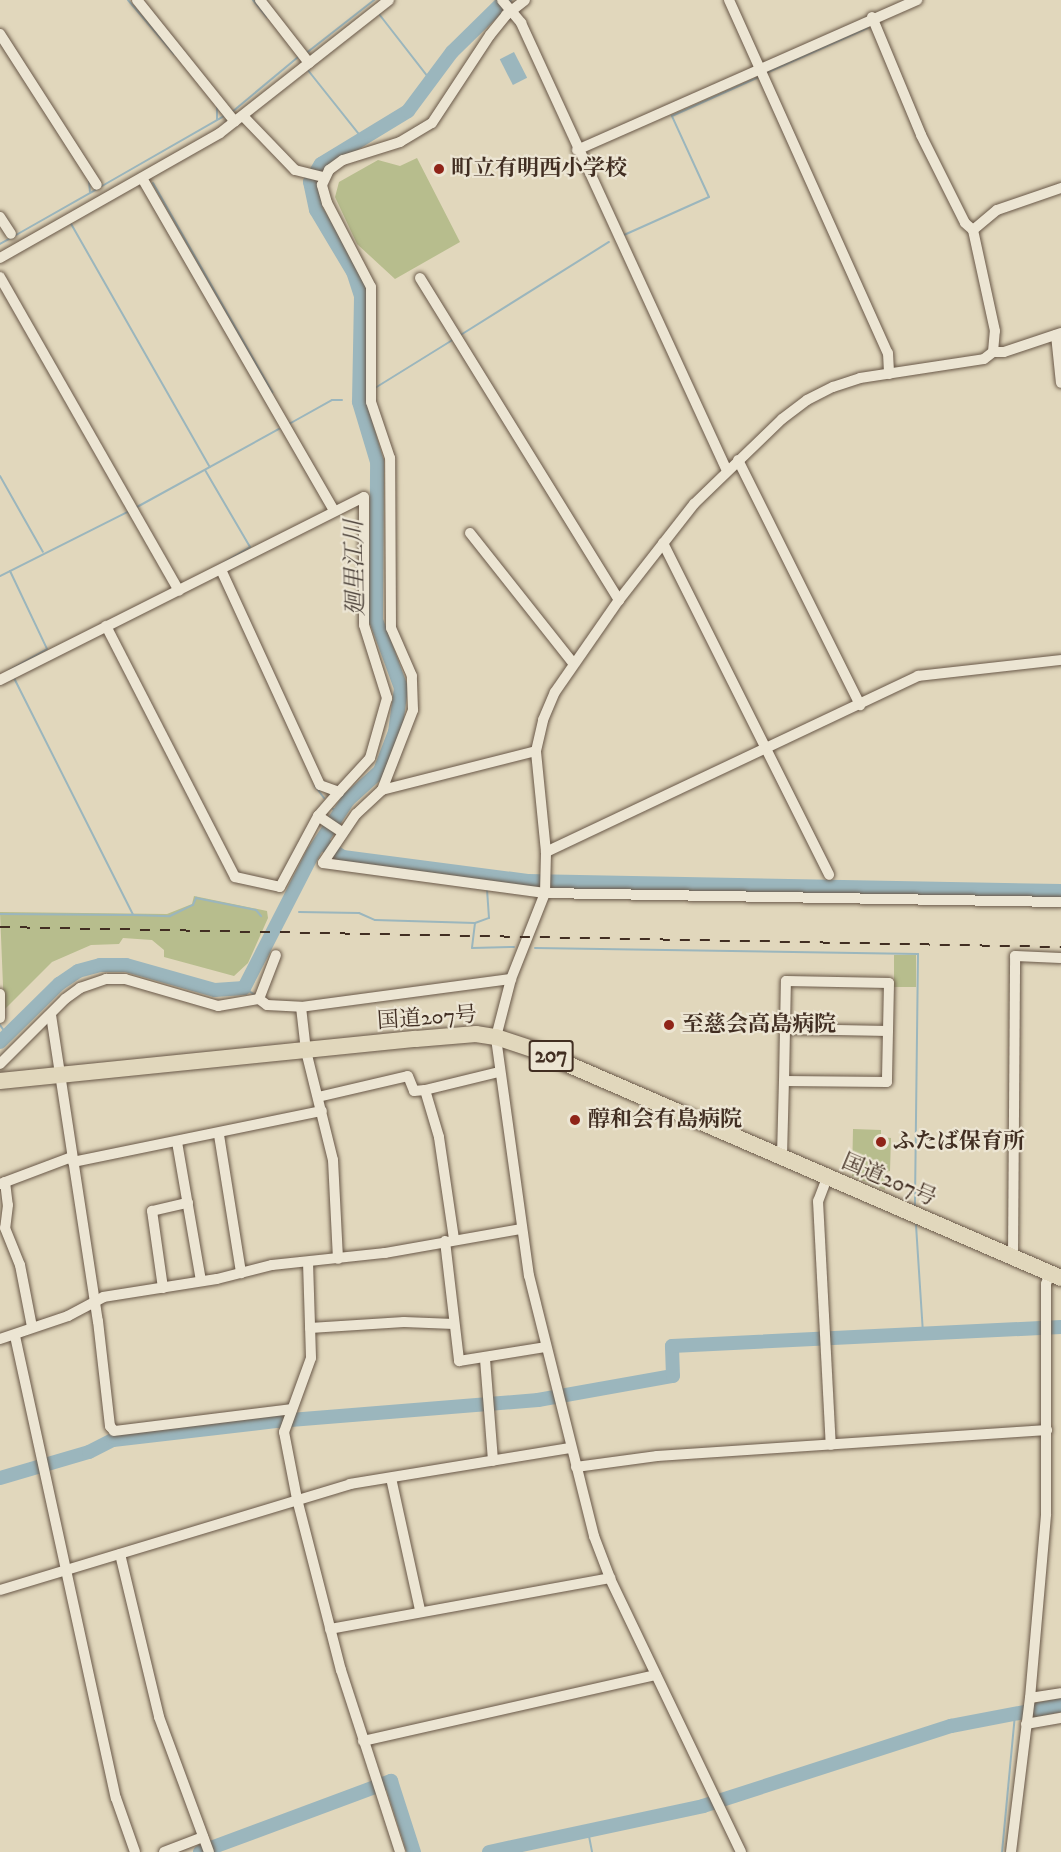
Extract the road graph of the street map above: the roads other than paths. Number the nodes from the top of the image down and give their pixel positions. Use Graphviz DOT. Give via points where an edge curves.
graph roads {
  1 [pos="137,0"];
  2 [pos="260,0"];
  3 [pos="389,0"];
  4 [pos="525,0"];
  5 [pos="729,0"];
  6 [pos="910,1"];
  7 [pos="509,6"];
  8 [pos="872,17"];
  9 [pos="0,34"];
  10 [pos="305,61"];
  11 [pos="761,72"];
  12 [pos="234,116"];
  13 [pos="577,150"];
  14 [pos="323,177"];
  15 [pos="142,178"];
  16 [pos="97,185"];
  17 [pos="1061,188"];
  18 [pos="0,218"];
  19 [pos="973,230"];
  20 [pos="11,234"];
  21 [pos="0,258"];
  22 [pos="0,277"];
  23 [pos="420,278"];
  24 [pos="1059,334"];
  25 [pos="993,352"];
  26 [pos="889,374"];
  27 [pos="1061,383"];
  28 [pos="738,460"];
  29 [pos="727,471"];
  30 [pos="334,510"];
  31 [pos="470,533"];
  32 [pos="663,543"];
  33 [pos="218,571"];
  34 [pos="179,591"];
  35 [pos="619,600"];
  36 [pos="106,626"];
  37 [pos="1061,660"];
  38 [pos="573,663"];
  39 [pos="8,676"];
  40 [pos="860,705"];
  41 [pos="767,750"];
  42 [pos="536,752"];
  43 [pos="382,790"];
  44 [pos="339,792"];
  45 [pos="318,816"];
  46 [pos="342,832"];
  47 [pos="546,852"];
  48 [pos="829,875"];
  49 [pos="545,893"];
  50 [pos="1061,902"];
  51 [pos="276,955"];
  52 [pos="1061,958"];
  53 [pos="511,980"];
  54 [pos="0,994"];
  55 [pos="261,997"];
  56 [pos="301,1007"];
  57 [pos="51,1014"];
  58 [pos="0,1018"];
  59 [pos="785,1029"];
  60 [pos="888,1031"];
  61 [pos="496,1037"];
  62 [pos="306,1051"];
  63 [pos="0,1064"];
  64 [pos="499,1072"];
  65 [pos="59,1075"];
  66 [pos="784,1080"];
  67 [pos="0,1081"];
  68 [pos="425,1090"];
  69 [pos="318,1097"];
  70 [pos="322,1111"];
  71 [pos="219,1135"];
  72 [pos="177,1142"];
  73 [pos="782,1156"];
  74 [pos="73,1159"];
  75 [pos="827,1178"];
  76 [pos="3,1183"];
  77 [pos="188,1203"];
  78 [pos="521,1228"];
  79 [pos="450,1240"];
  80 [pos="1013,1257"];
  81 [pos="338,1259"];
  82 [pos="308,1262"];
  83 [pos="242,1273"];
  84 [pos="1055,1276"];
  85 [pos="201,1281"];
  86 [pos="163,1288"];
  87 [pos="93,1301"];
  88 [pos="454,1324"];
  89 [pos="32,1328"];
  90 [pos="310,1328"];
  91 [pos="15,1336"];
  92 [pos="0,1339"];
  93 [pos="545,1347"];
  94 [pos="485,1359"];
  95 [pos="289,1416"];
  96 [pos="1047,1430"];
  97 [pos="831,1445"];
  98 [pos="571,1448"];
  99 [pos="493,1461"];
  100 [pos="576,1467"];
  101 [pos="391,1478"];
  102 [pos="297,1499"];
  103 [pos="120,1554"];
  104 [pos="64,1571"];
  105 [pos="610,1578"];
  106 [pos="0,1590"];
  107 [pos="420,1611"];
  108 [pos="330,1629"];
  109 [pos="656,1675"];
  110 [pos="1061,1693"];
  111 [pos="1030,1698"];
  112 [pos="1061,1718"];
  113 [pos="1026,1724"];
  114 [pos="363,1741"];
  115 [pos="206,1845"];
  116 [pos="135,1852"];
  117 [pos="164,1852"];
  118 [pos="400,1852"];
  119 [pos="741,1852"];
  120 [pos="1011,1852"];
  1 -- 12 [label="street"];
  2 -- 10 [label="street"];
  3 -- 10 [label="street"];
  4 -- 7 [label="street"];
  5 -- 11 [label="street"];
  6 -- 8 [label="street"];
  7 -- 13 [label="street"];
  7 -- 14 [label="street" via="432,123 400,142 343,160"];
  8 -- 11 [label="street"];
  8 -- 19 [label="street" via="921,135 965,223"];
  9 -- 16 [label="street"];
  10 -- 12 [label="street"];
  11 -- 13 [label="street"];
  11 -- 26 [label="street" via="888,353"];
  12 -- 14 [label="street" via="302,174"];
  12 -- 15 [label="street"];
  13 -- 29 [label="street"];
  14 -- 43 [label="street" via="327,203 371,287 370,387 374,415 390,458 391,628 412,676 414,695 404,740"];
  15 -- 21 [label="street"];
  15 -- 30 [label="street"];
  17 -- 19 [label="street" via="998,210"];
  18 -- 20 [label="street"];
  19 -- 25 [label="street" via="995,331"];
  22 -- 34 [label="street"];
  23 -- 35 [label="street"];
  24 -- 25 [label="street"];
  24 -- 27 [label="street"];
  25 -- 26 [label="street" via="984,359"];
  26 -- 28 [label="street" via="842,384 807,400"];
  28 -- 29 [label="street"];
  28 -- 40 [label="street"];
  29 -- 32 [label="street"];
  30 -- 33 [label="street"];
  30 -- 44 [label="street" via="364,497 364,625 387,698 370,758"];
  31 -- 38 [label="street"];
  32 -- 35 [label="street"];
  32 -- 41 [label="street"];
  33 -- 34 [label="street"];
  33 -- 44 [label="street" via="320,785"];
  34 -- 36 [label="street"];
  35 -- 38 [label="street"];
  36 -- 39 [label="street"];
  36 -- 45 [label="street" via="235,877 280,887"];
  37 -- 40 [label="street" via="918,676"];
  38 -- 42 [label="street" via="543,720"];
  40 -- 41 [label="street"];
  41 -- 47 [label="street"];
  41 -- 48 [label="street"];
  42 -- 43 [label="street"];
  42 -- 47 [label="street"];
  43 -- 46 [label="street"];
  44 -- 45 [label="street"];
  45 -- 46 [label="street"];
  46 -- 49 [label="street" via="323,863"];
  47 -- 49 [label="street"];
  49 -- 50 [label="street"];
  49 -- 53 [label="street"];
  51 -- 55 [label="street"];
  52 -- 80 [label="street" via="1015,956"];
  53 -- 56 [label="street"];
  53 -- 61 [label="street"];
  54 -- 58 [label="street"];
  55 -- 56 [label="street" via="267,1005"];
  55 -- 57 [label="street" via="218,1006 125,979 106,979 80,988"];
  56 -- 62 [label="street"];
  57 -- 63 [label="street"];
  57 -- 65 [label="street"];
  59 -- 60 [label="street"];
  59 -- 60 [label="street" via="786,981 809,981 889,983"];
  59 -- 66 [label="street"];
  60 -- 66 [label="street" via="887,1082"];
  61 -- 62 [label="highway, 国道207号 / 207" via="476,1034"];
  61 -- 64 [label="street"];
  61 -- 73 [label="highway, 国道207号 / 207"];
  62 -- 65 [label="highway, 国道207号 / 207"];
  62 -- 69 [label="street"];
  64 -- 68 [label="street"];
  64 -- 78 [label="street"];
  65 -- 67 [label="highway, 国道207号 / 207"];
  65 -- 74 [label="street"];
  66 -- 73 [label="street"];
  68 -- 69 [label="street" via="414,1091 408,1076"];
  68 -- 79 [label="street" via="439,1137"];
  69 -- 70 [label="street"];
  70 -- 71 [label="street"];
  70 -- 81 [label="street" via="337,1198"];
  71 -- 72 [label="street"];
  71 -- 83 [label="street"];
  72 -- 74 [label="street"];
  72 -- 77 [label="street"];
  73 -- 75 [label="highway, 国道207号 / 207"];
  74 -- 76 [label="street"];
  74 -- 87 [label="street"];
  75 -- 80 [label="highway, 国道207号 / 207"];
  75 -- 97 [label="street" via="818,1201"];
  76 -- 89 [label="street" via="8,1205 5,1228 20,1266"];
  77 -- 85 [label="street"];
  77 -- 86 [label="street" via="152,1211"];
  78 -- 79 [label="street"];
  78 -- 93 [label="street"];
  79 -- 81 [label="street"];
  79 -- 88 [label="street"];
  80 -- 84 [label="highway, 国道207号 / 207"];
  81 -- 82 [label="street"];
  82 -- 83 [label="street"];
  82 -- 90 [label="street"];
  83 -- 85 [label="street"];
  84 -- 96 [label="street" via="1048,1326"];
  85 -- 86 [label="street"];
  86 -- 87 [label="street"];
  87 -- 89 [label="street" via="68,1316"];
  87 -- 95 [label="street" via="105,1396 114,1431"];
  88 -- 90 [label="street" via="404,1322"];
  88 -- 94 [label="street" via="459,1360"];
  89 -- 91 [label="street"];
  90 -- 95 [label="street" via="310,1368"];
  91 -- 92 [label="street"];
  91 -- 104 [label="street"];
  93 -- 94 [label="street"];
  93 -- 98 [label="street"];
  94 -- 99 [label="street"];
  95 -- 102 [label="street" via="284,1432"];
  96 -- 97 [label="street"];
  96 -- 111 [label="street" via="1046,1514"];
  97 -- 100 [label="street" via="657,1456"];
  98 -- 99 [label="street"];
  98 -- 100 [label="street"];
  99 -- 101 [label="street"];
  100 -- 105 [label="street"];
  101 -- 102 [label="street" via="350,1484"];
  101 -- 107 [label="street"];
  102 -- 103 [label="street"];
  102 -- 108 [label="street"];
  103 -- 104 [label="street"];
  103 -- 115 [label="street" via="159,1717"];
  104 -- 106 [label="street"];
  104 -- 116 [label="street" via="116,1798"];
  105 -- 107 [label="street"];
  105 -- 109 [label="street"];
  107 -- 108 [label="street"];
  108 -- 114 [label="street"];
  109 -- 114 [label="street"];
  109 -- 119 [label="street"];
  110 -- 111 [label="street"];
  111 -- 113 [label="street"];
  112 -- 113 [label="street"];
  113 -- 120 [label="street"];
  114 -- 118 [label="street"];
  115 -- 117 [label="street"];
}
